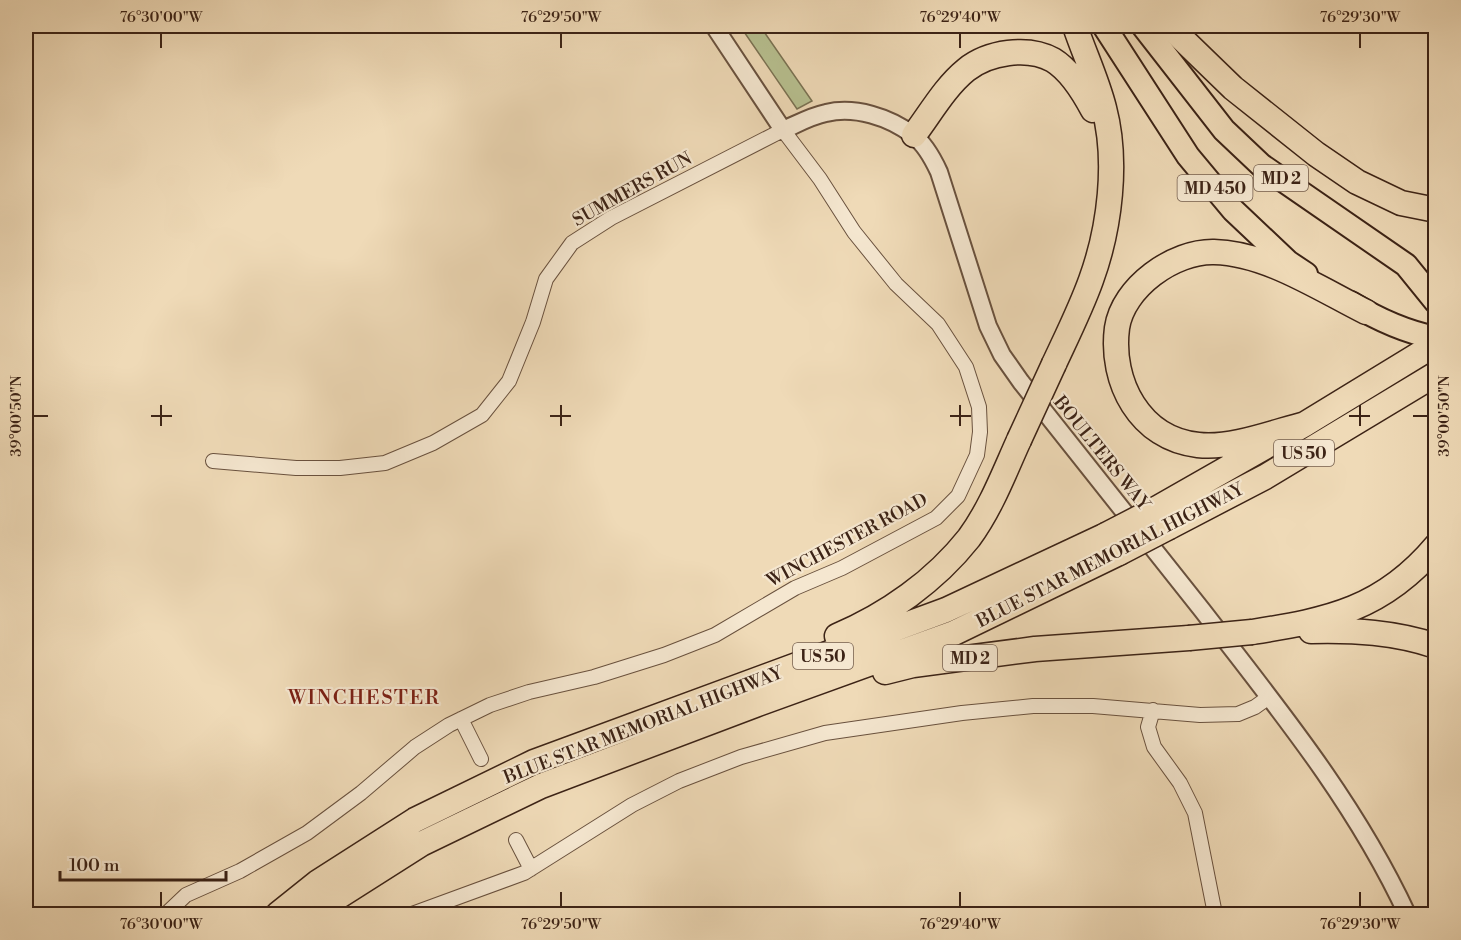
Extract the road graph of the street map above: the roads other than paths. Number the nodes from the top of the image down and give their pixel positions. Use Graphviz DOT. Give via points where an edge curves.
graph roads {
  1 [pos="714,26"];
  2 [pos="1075,26"];
  3 [pos="1104,26"];
  4 [pos="1143,26"];
  5 [pos="1169,26"];
  6 [pos="783,130"];
  7 [pos="915,135"];
  8 [pos="1110,187"];
  9 [pos="1436,210"];
  10 [pos="1436,302"];
  11 [pos="1366,312"];
  12 [pos="1433,344"];
  13 [pos="1436,374"];
  14 [pos="1305,424"];
  15 [pos="213,461"];
  16 [pos="1163,518"];
  17 [pos="1113,544"];
  18 [pos="1436,546"];
  19 [pos="1252,632"];
  20 [pos="1436,646"];
  21 [pos="1269,697"];
  22 [pos="755,705"];
  23 [pos="1153,710"];
  24 [pos="461,719"];
  25 [pos="481,759"];
  26 [pos="534,762"];
  27 [pos="516,840"];
  28 [pos="531,869"];
  29 [pos="166,915"];
  30 [pos="278,915"];
  31 [pos="314,915"];
  32 [pos="412,915"];
  33 [pos="1215,915"];
  34 [pos="1407,915"];
  1 -- 6 [label="street, WINCHESTER ROAD"];
  2 -- 8 [label="highway" via="1104,106 1110,138"];
  3 -- 11 [label="highway, MD 450" via="1188,156 1233,210 1288,262"];
  4 -- 10 [label="highway, MD 2" via="1224,130 1261,165 1406,265"];
  5 -- 9 [label="highway" via="1233,88 1332,165 1401,203"];
  6 -- 7 [label="street, BOULTERS WAY" via="827,113 846,111 878,117"];
  6 -- 15 [label="street, SUMMERS RUN" via="611,218 572,243 546,279 509,381 482,415 386,463 296,468"];
  6 -- 24 [label="street, WINCHESTER ROAD" via="855,232 896,284 938,324 966,367 979,407 980,432 977,455 958,496 936,518 795,588 715,635 594,677 529,692"];
  7 -- 8 [label="highway" via="965,70 1004,52 1039,54 1054,61 1078,84 1093,109"];
  7 -- 21 [label="street, BOULTERS WAY" via="939,172 988,326 1002,355"];
  8 -- 26 [label="highway, bridge" via="1104,240 1054,364 992,499 969,537 938,572 858,627"];
  11 -- 12 [label="highway, MD 450"];
  11 -- 14 [label="highway" via="1273,266 1244,255 1212,252 1179,258 1154,272 1130,297 1117,326 1116,354 1121,381 1131,403 1148,424 1172,439 1199,446"];
  12 -- 14 [label="highway, BLUE STAR MEMORIAL HIGHWAY / US 50"];
  13 -- 16 [label="highway, BLUE STAR MEMORIAL HIGHWAY / US 50" via="1265,477"];
  14 -- 16 [label="highway, BLUE STAR MEMORIAL HIGHWAY / US 50"];
  16 -- 17 [label="highway, BLUE STAR MEMORIAL HIGHWAY / US 50, bridge"];
  17 -- 22 [label="highway, BLUE STAR MEMORIAL HIGHWAY / US 50" via="954,633"];
  17 -- 26 [label="highway, BLUE STAR MEMORIAL HIGHWAY / US 50"];
  18 -- 19 [label="highway, MD 2" via="1417,568 1362,605 1298,625"];
  19 -- 20 [label="highway" via="1379,632"];
  19 -- 22 [label="highway, MD 2, bridge" via="1035,649 914,665"];
  21 -- 23 [label="street" via="1238,714 1200,716"];
  21 -- 34 [label="street, BOULTERS WAY" via="1350,809"];
  22 -- 31 [label="highway, BLUE STAR MEMORIAL HIGHWAY / US 50" via="541,786 421,844"];
  23 -- 28 [label="street" via="1033,706 825,733 741,757 679,781 632,805"];
  23 -- 33 [label="street" via="1148,728 1154,747 1180,783 1195,813"];
  24 -- 25 [label="street"];
  24 -- 29 [label="street, WINCHESTER ROAD" via="415,747 362,793 307,832 240,871 186,895"];
  26 -- 30 [label="highway, BLUE STAR MEMORIAL HIGHWAY / US 50" via="415,820 318,882"];
  27 -- 28 [label="street"];
  28 -- 32 [label="street"];
}
